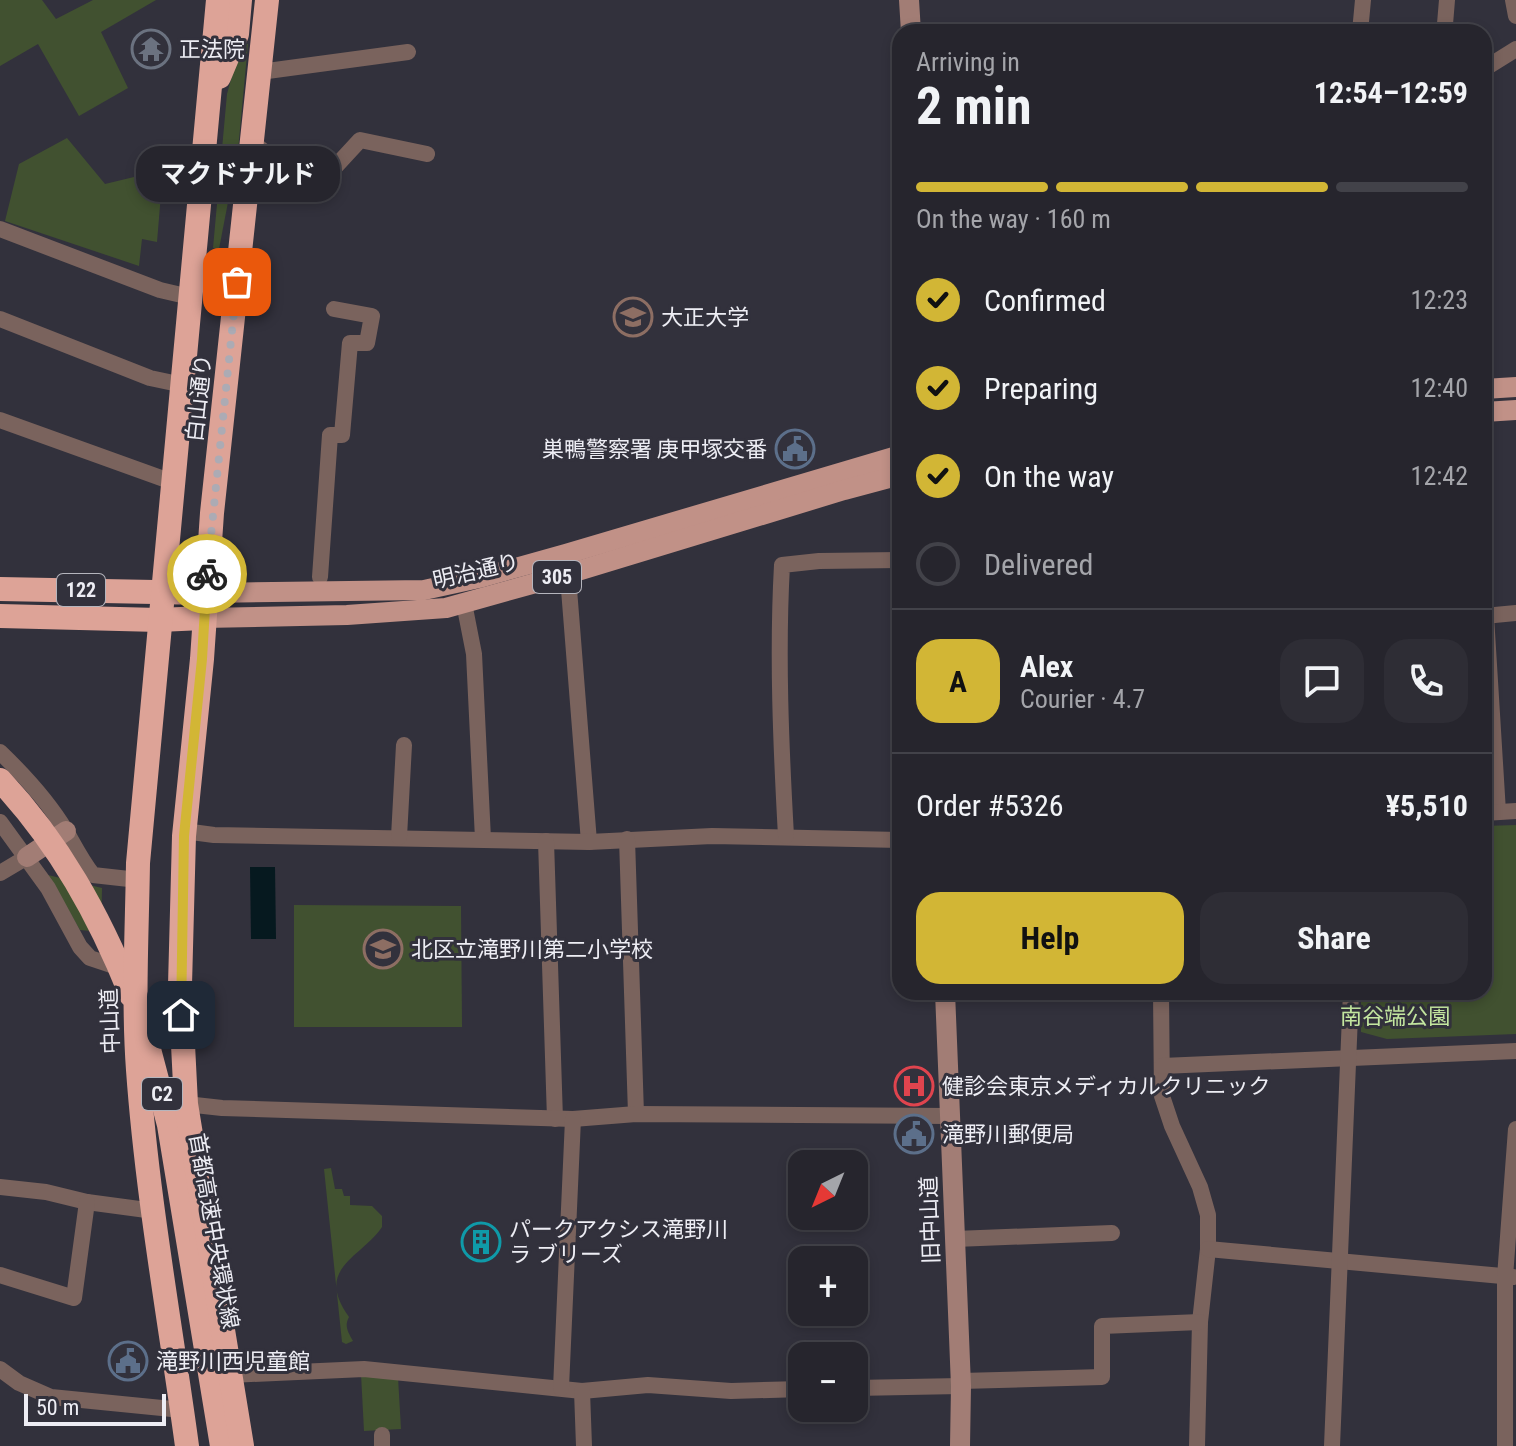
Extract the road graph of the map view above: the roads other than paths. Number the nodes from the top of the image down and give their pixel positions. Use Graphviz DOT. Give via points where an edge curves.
graph roads {
  1 [pos="218,0"];
  2 [pos="240,0"];
  3 [pos="267,0"];
  4 [pos="909,0"];
  5 [pos="1363,0"];
  6 [pos="1447,0"];
  7 [pos="1513,0"];
  8 [pos="1516,16"];
  9 [pos="910,24"];
  10 [pos="1361,24"];
  11 [pos="1445,24"];
  12 [pos="1516,49"];
  13 [pos="408,52"];
  14 [pos="1492,64"];
  15 [pos="260,72"];
  16 [pos="210,98"];
  17 [pos="252,142"];
  18 [pos="427,154"];
  19 [pos="0,229"];
  20 [pos="190,297"];
  21 [pos="334,309"];
  22 [pos="0,319"];
  23 [pos="183,385"];
  24 [pos="1516,387"];
  25 [pos="1492,388"];
  26 [pos="1516,410"];
  27 [pos="1492,412"];
  28 [pos="0,420"];
  29 [pos="892,458"];
  30 [pos="892,477"];
  31 [pos="175,483"];
  32 [pos="892,560"];
  33 [pos="567,564"];
  34 [pos="320,577"];
  35 [pos="0,589"];
  36 [pos="162,593"];
  37 [pos="206,593"];
  38 [pos="464,603"];
  39 [pos="1516,613"];
  40 [pos="1492,615"];
  41 [pos="0,616"];
  42 [pos="203,618"];
  43 [pos="159,620"];
  44 [pos="404,745"];
  45 [pos="0,752"];
  46 [pos="0,780"];
  47 [pos="0,789"];
  48 [pos="1516,811"];
  49 [pos="1492,813"];
  50 [pos="0,822"];
  51 [pos="66,831"];
  52 [pos="184,831"];
  53 [pos="786,836"];
  54 [pos="399,837"];
  55 [pos="483,839"];
  56 [pos="627,839"];
  57 [pos="892,840"];
  58 [pos="546,841"];
  59 [pos="589,842"];
  60 [pos="27,857"];
  61 [pos="0,873"];
  62 [pos="138,880"];
  63 [pos="135,973"];
  64 [pos="945,1000"];
  65 [pos="1161,1000"];
  66 [pos="1351,1000"];
  67 [pos="1516,1051"];
  68 [pos="1350,1057"];
  69 [pos="1162,1066"];
  70 [pos="186,1104"];
  71 [pos="636,1114"];
  72 [pos="951,1116"];
  73 [pos="564,1119"];
  74 [pos="1516,1129"];
  75 [pos="0,1187"];
  76 [pos="87,1202"];
  77 [pos="154,1211"];
  78 [pos="1112,1233"];
  79 [pos="955,1239"];
  80 [pos="1208,1249"];
  81 [pos="1339,1262"];
  82 [pos="0,1275"];
  83 [pos="1511,1277"];
  84 [pos="1200,1322"];
  85 [pos="0,1369"];
  86 [pos="230,1375"];
  87 [pos="961,1384"];
  88 [pos="868,1387"];
  89 [pos="561,1388"];
  90 [pos="788,1389"];
  91 [pos="582,1391"];
  92 [pos="182,1410"];
  93 [pos="187,1446"];
  94 [pos="220,1446"];
  95 [pos="242,1446"];
  96 [pos="584,1446"];
  97 [pos="960,1446"];
  98 [pos="1197,1446"];
  99 [pos="1332,1446"];
  100 [pos="1505,1446"];
  1 -- 16 [label="highway, 白山通り"];
  2 -- 16 [label="highway" via="237,34"];
  3 -- 15 [label="highway, 白山通り"];
  4 -- 9 [label="street"];
  5 -- 10 [label="street"];
  6 -- 11 [label="street"];
  7 -- 8 [label="street"];
  12 -- 14 [label="street"];
  13 -- 15 [label="street"];
  15 -- 17 [label="highway, 白山通り"];
  16 -- 20 [label="highway, 白山通り"];
  17 -- 18 [label="street" via="300,180 314,181 360,140"];
  17 -- 37 [label="highway, 白山通り"];
  19 -- 20 [label="street"];
  20 -- 23 [label="highway, 白山通り"];
  21 -- 34 [label="street" via="372,316 367,343 350,343 342,435 330,435"];
  22 -- 23 [label="street" via="150,378"];
  23 -- 31 [label="highway, 白山通り"];
  24 -- 25 [label="main road"];
  26 -- 27 [label="main road"];
  28 -- 31 [label="street"];
  29 -- 33 [label="main road, 明治通り / 305"];
  30 -- 33 [label="main road, 明治通り / 305"];
  31 -- 36 [label="highway, 白山通り"];
  32 -- 53 [label="street" via="782,565 780,730"];
  33 -- 37 [label="main road, 明治通り / 305" via="424,590"];
  33 -- 38 [label="main road, 明治通り / 305"];
  33 -- 59 [label="street"];
  35 -- 36 [label="highway, 明治通り / 122"];
  36 -- 37 [label="highway, 明治通り / 122"];
  36 -- 43 [label="highway, 中山道"];
  37 -- 42 [label="highway, 白山通り"];
  38 -- 42 [label="main road, 明治通り / 305" via="347,615"];
  38 -- 55 [label="street" via="474,654"];
  39 -- 40 [label="street"];
  41 -- 43 [label="highway, 明治通り / 122"];
  42 -- 43 [label="highway, 明治通り / 122"];
  42 -- 52 [label="highway, 白山通り"];
  43 -- 62 [label="highway, 中山道"];
  44 -- 54 [label="street"];
  45 -- 51 [label="street"];
  46 -- 94 [label="highway, 首都高速中央環状線 / C2" via="41,828 82,890 117,961 151,1052 171,1136"];
  47 -- 94 [label="highway, 首都高速中央環状線 / C2" via="37,831 78,892 132,1012 165,1126"];
  48 -- 49 [label="street"];
  50 -- 60 [label="street"];
  51 -- 60 [label="street"];
  51 -- 62 [label="street" via="93,875"];
  52 -- 54 [label="street"];
  52 -- 70 [label="highway" via="180,985"];
  53 -- 56 [label="street"];
  53 -- 57 [label="street"];
  54 -- 55 [label="street"];
  55 -- 58 [label="street"];
  56 -- 59 [label="street"];
  56 -- 71 [label="street"];
  58 -- 59 [label="street"];
  58 -- 73 [label="street"];
  60 -- 61 [label="street"];
  60 -- 63 [label="street" via="90,958"];
  62 -- 63 [label="highway, 中山道"];
  63 -- 77 [label="highway, 中山道" via="138,1073"];
  64 -- 72 [label="street, 旧中山道"];
  65 -- 69 [label="street"];
  66 -- 68 [label="street"];
  67 -- 68 [label="street"];
  68 -- 69 [label="street"];
  68 -- 81 [label="street"];
  69 -- 80 [label="street" via="1162,1096 1208,1215"];
  70 -- 73 [label="street"];
  70 -- 86 [label="highway"];
  71 -- 72 [label="street"];
  71 -- 73 [label="street"];
  72 -- 79 [label="street, 旧中山道"];
  73 -- 89 [label="street"];
  74 -- 83 [label="street"];
  75 -- 76 [label="street"];
  76 -- 77 [label="street"];
  76 -- 82 [label="street" via="74,1298"];
  77 -- 92 [label="highway, 中山道"];
  78 -- 79 [label="street"];
  79 -- 87 [label="street, 旧中山道"];
  80 -- 81 [label="street"];
  80 -- 84 [label="street"];
  81 -- 83 [label="street"];
  81 -- 99 [label="street"];
  83 -- 100 [label="street"];
  84 -- 87 [label="street" via="1102,1326 1102,1377"];
  84 -- 98 [label="street"];
  85 -- 92 [label="street" via="51,1397"];
  86 -- 89 [label="street" via="364,1369"];
  86 -- 95 [label="highway"];
  87 -- 88 [label="street"];
  87 -- 97 [label="street, 旧中山道"];
  89 -- 91 [label="street"];
  90 -- 91 [label="street" via="648,1385"];
  91 -- 96 [label="street"];
  92 -- 93 [label="highway, 中山道"];
}
